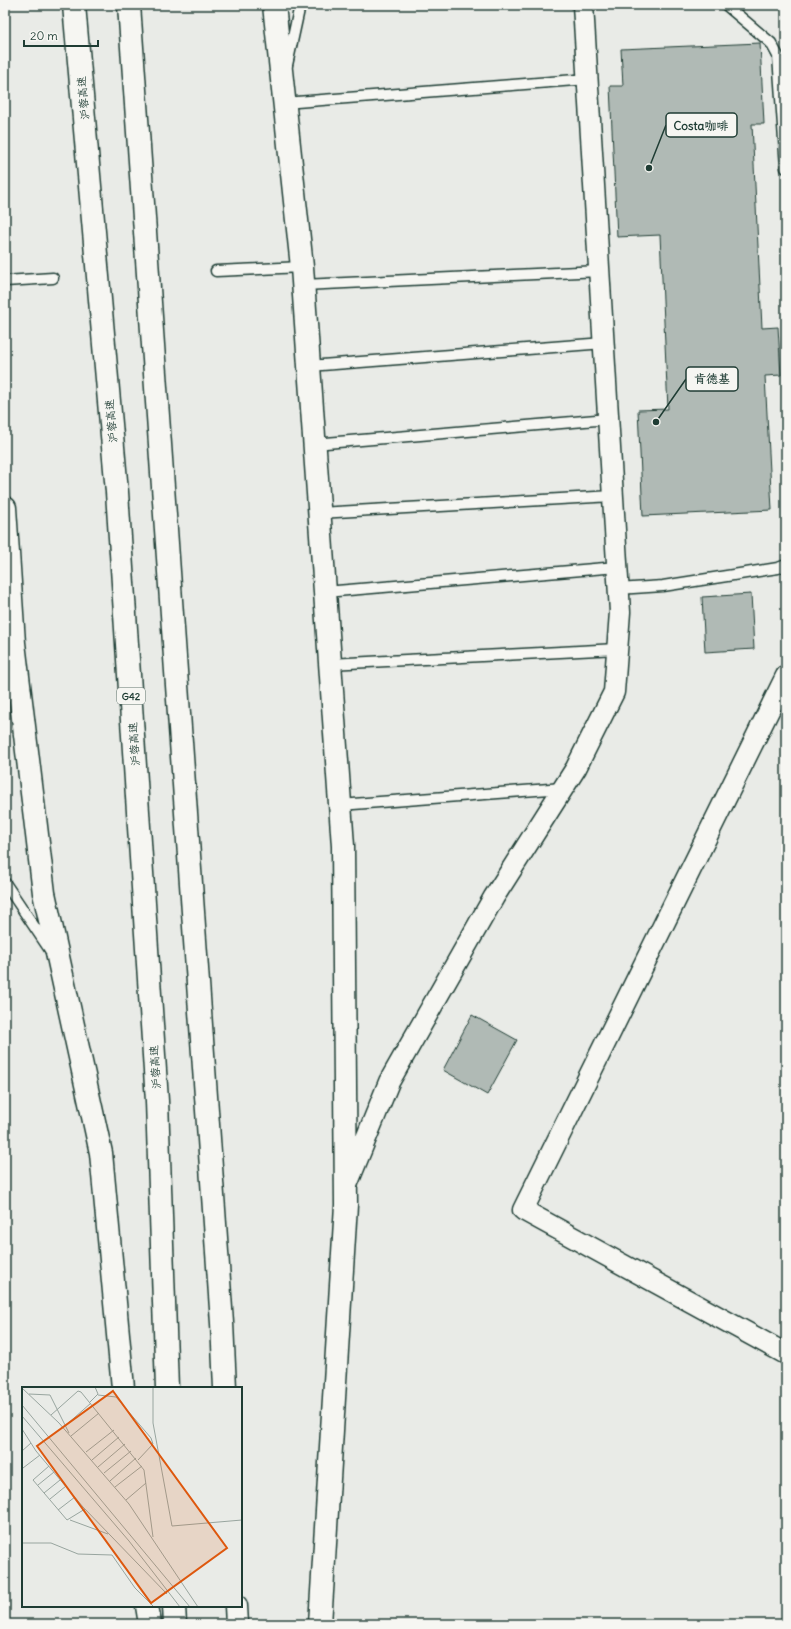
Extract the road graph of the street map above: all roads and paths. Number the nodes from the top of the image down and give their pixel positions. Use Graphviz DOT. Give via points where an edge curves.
graph roads {
  1 [pos="74,5"];
  2 [pos="129,5"];
  3 [pos="274,5"];
  4 [pos="300,5"];
  5 [pos="583,5"];
  6 [pos="726,5"];
  7 [pos="588,79"];
  8 [pos="284,95"];
  9 [pos="786,168"];
  10 [pos="216,271"];
  11 [pos="600,271"];
  12 [pos="302,276"];
  13 [pos="53,278"];
  14 [pos="5,281"];
  15 [pos="604,343"];
  16 [pos="309,366"];
  17 [pos="608,419"];
  18 [pos="314,444"];
  19 [pos="613,496"];
  20 [pos="5,508"];
  21 [pos="319,513"];
  22 [pos="6,532"];
  23 [pos="786,565"];
  24 [pos="617,567"];
  25 [pos="618,589"];
  26 [pos="325,592"];
  27 [pos="617,649"];
  28 [pos="330,664"];
  29 [pos="11,667"];
  30 [pos="786,676"];
  31 [pos="563,788"];
  32 [pos="340,805"];
  33 [pos="5,883"];
  34 [pos="59,963"];
  35 [pos="345,1188"];
  36 [pos="786,1354"];
  37 [pos="123,1387"];
  38 [pos="167,1387"];
  39 [pos="225,1387"];
  40 [pos="147,1607"];
  41 [pos="174,1607"];
  42 [pos="236,1607"];
  43 [pos="150,1624"];
  44 [pos="175,1624"];
  45 [pos="237,1624"];
  46 [pos="320,1624"];
  1 -- 38 [label="highway, 沪蓉高速 / G42" via="118,492 157,1101"];
  2 -- 39 [label="highway"];
  3 -- 8 [label="highway"];
  4 -- 8 [label="lane"];
  5 -- 7 [label="street"];
  6 -- 9 [label="lane" via="771,43 778,56"];
  7 -- 8 [label="lane"];
  7 -- 11 [label="street"];
  8 -- 12 [label="highway"];
  10 -- 12 [label="lane"];
  11 -- 12 [label="lane"];
  11 -- 15 [label="street"];
  12 -- 16 [label="highway"];
  13 -- 14 [label="lane"];
  15 -- 16 [label="lane"];
  15 -- 17 [label="street"];
  16 -- 18 [label="highway"];
  17 -- 18 [label="lane"];
  17 -- 19 [label="street"];
  18 -- 21 [label="highway"];
  19 -- 21 [label="lane"];
  19 -- 24 [label="street"];
  20 -- 22 [label="highway"];
  21 -- 26 [label="highway"];
  22 -- 29 [label="highway" via="14,643"];
  23 -- 25 [label="lane" via="663,586"];
  24 -- 25 [label="street"];
  24 -- 26 [label="lane"];
  25 -- 27 [label="street" via="620,612"];
  26 -- 28 [label="highway"];
  27 -- 28 [label="lane"];
  27 -- 31 [label="street" via="614,692 576,768"];
  28 -- 32 [label="highway"];
  29 -- 34 [label="highway" via="44,893"];
  30 -- 36 [label="street" via="523,1210"];
  31 -- 32 [label="lane"];
  31 -- 35 [label="street" via="494,897 389,1082"];
  32 -- 35 [label="highway" via="343,846"];
  33 -- 34 [label="lane"];
  34 -- 37 [label="highway" via="101,1153"];
  35 -- 46 [label="highway"];
  40 -- 43 [label="highway"];
  41 -- 44 [label="highway"];
  42 -- 45 [label="highway"];
}
